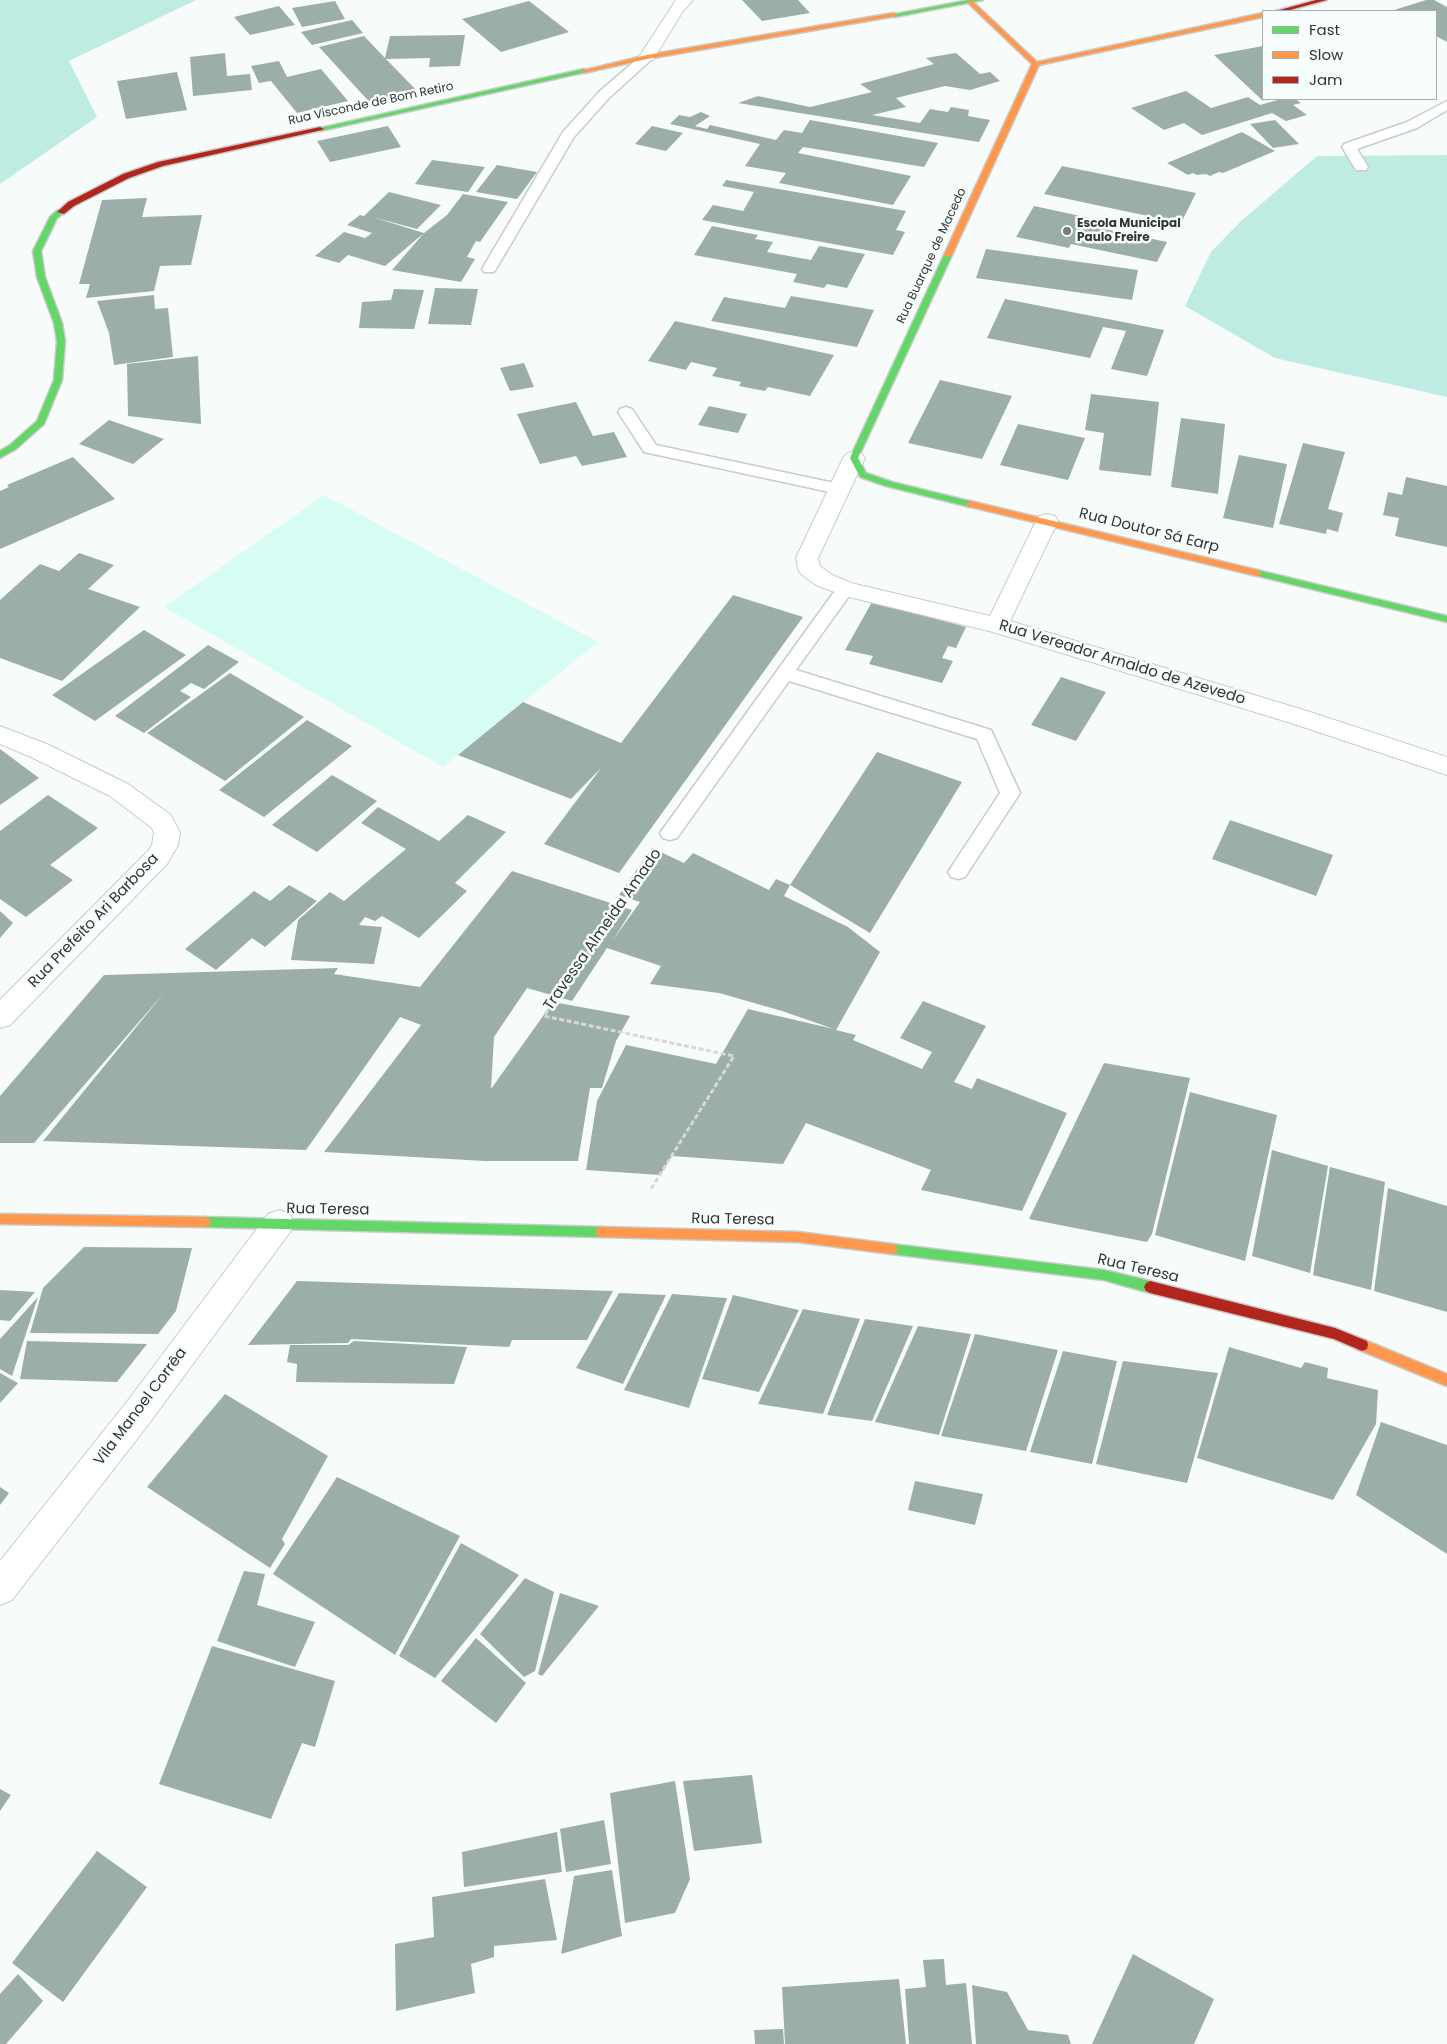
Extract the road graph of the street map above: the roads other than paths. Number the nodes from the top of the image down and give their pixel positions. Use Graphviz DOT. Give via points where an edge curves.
graph roads {
  1 [pos="685,0"];
  2 [pos="1324,0"];
  3 [pos="975,1"];
  4 [pos="1282,10"];
  5 [pos="1262,15"];
  6 [pos="647,57"];
  7 [pos="1036,64"];
  8 [pos="1447,105"];
  9 [pos="1361,167"];
  10 [pos="489,269"];
  11 [pos="626,412"];
  12 [pos="0,455"];
  13 [pos="854,458"];
  14 [pos="839,489"];
  15 [pos="1047,521"];
  16 [pos="845,589"];
  17 [pos="1447,619"];
  18 [pos="997,625"];
  19 [pos="785,673"];
  20 [pos="0,735"];
  21 [pos="1447,766"];
  22 [pos="670,833"];
  23 [pos="958,872"];
  24 [pos="0,1017"];
  25 [pos="0,1220"];
  26 [pos="279,1224"];
  27 [pos="1447,1380"];
  28 [pos="0,1588"];
  1 -- 6 [label="street"];
  2 -- 4 [label="main road"];
  3 -- 6 [label="main road, Rua Visconde de Bom Retiro"];
  3 -- 7 [label="main road"];
  5 -- 7 [label="main road"];
  6 -- 10 [label="lane" via="568,135"];
  6 -- 12 [label="main road, Rua Visconde de Bom Retiro" via="161,164 126,176 71,204 54,218 37,251 41,277 58,323 61,341 58,380 41,422"];
  7 -- 13 [label="main road, Rua Buarque de Macedo"];
  8 -- 9 [label="lane" via="1412,126 1349,148"];
  11 -- 14 [label="lane" via="650,449"];
  13 -- 14 [label="street"];
  13 -- 15 [label="main road, Rua Doutor Sá Earp" via="863,475 889,484"];
  14 -- 16 [label="street, Rua Vereador Arnaldo de Azevedo" via="807,558 808,569"];
  15 -- 17 [label="main road, Rua Doutor Sá Earp"];
  15 -- 18 [label="street"];
  16 -- 18 [label="street, Rua Vereador Arnaldo de Azevedo"];
  16 -- 19 [label="lane, Travessa Almeida Amado"];
  18 -- 21 [label="street, Rua Vereador Arnaldo de Azevedo"];
  19 -- 22 [label="lane, Travessa Almeida Amado"];
  19 -- 23 [label="lane" via="984,735 1010,793"];
  20 -- 24 [label="street, Rua Prefeito Ari Barbosa" via="119,790 162,822 168,833 158,857"];
  25 -- 26 [label="main road, Rua Teresa"];
  26 -- 27 [label="main road, Rua Teresa" via="798,1237 1104,1275 1335,1334"];
  26 -- 28 [label="street, Vila Manoel Corrêa" via="137,1414"];
}
